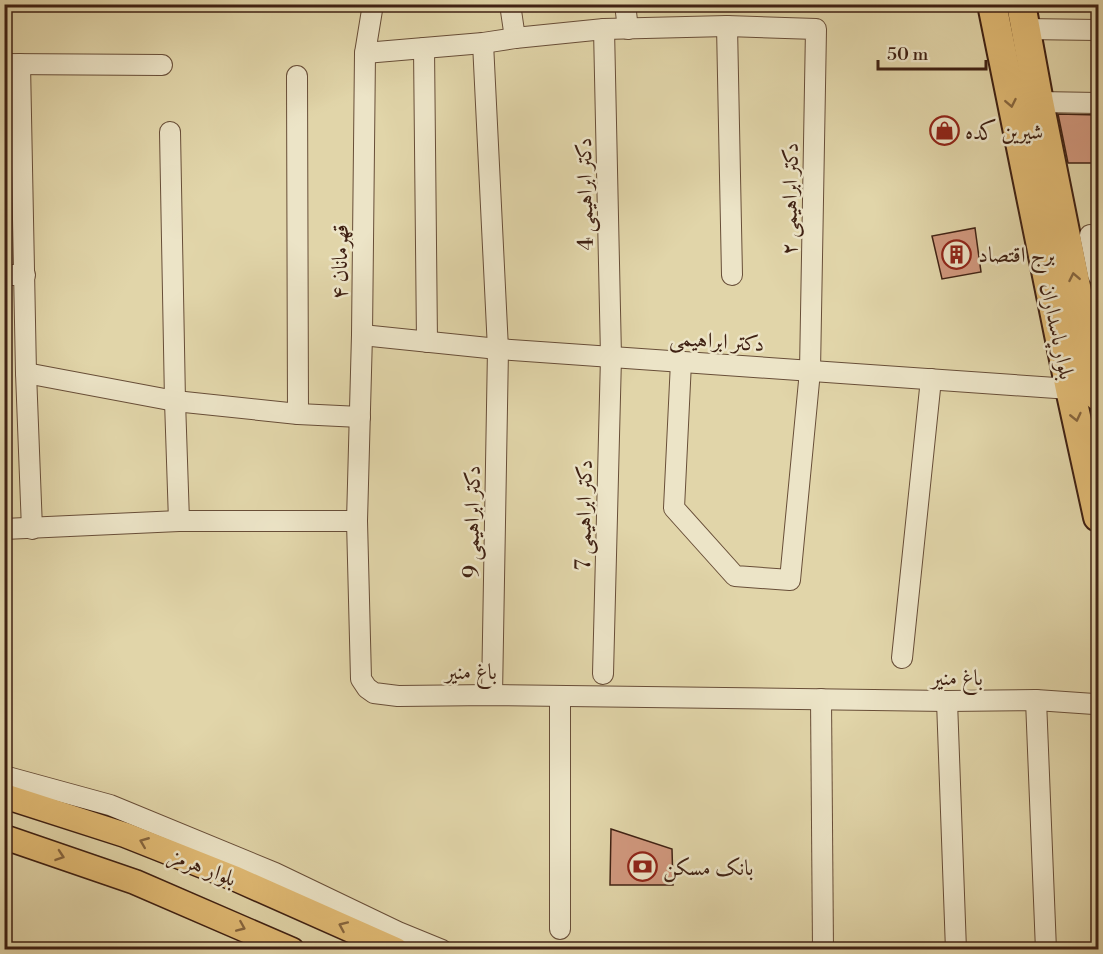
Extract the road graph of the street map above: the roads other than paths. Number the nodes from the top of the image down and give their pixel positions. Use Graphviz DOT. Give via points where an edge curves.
graph roads {
  1 [pos="373,4"];
  2 [pos="510,4"];
  3 [pos="625,4"];
  4 [pos="992,4"];
  5 [pos="1023,17"];
  6 [pos="727,26"];
  7 [pos="604,29"];
  8 [pos="628,29"];
  9 [pos="1098,30"];
  10 [pos="515,38"];
  11 [pos="483,43"];
  12 [pos="424,48"];
  13 [pos="365,53"];
  14 [pos="12,64"];
  15 [pos="162,65"];
  16 [pos="297,76"];
  17 [pos="1039,102"];
  18 [pos="1098,103"];
  19 [pos="170,132"];
  20 [pos="1085,234"];
  21 [pos="4,275"];
  22 [pos="25,275"];
  23 [pos="1098,275"];
  24 [pos="732,276"];
  25 [pos="362,335"];
  26 [pos="427,342"];
  27 [pos="498,349"];
  28 [pos="611,357"];
  29 [pos="681,362"];
  30 [pos="810,371"];
  31 [pos="26,373"];
  32 [pos="931,379"];
  33 [pos="1097,381"];
  34 [pos="1070,389"];
  35 [pos="175,401"];
  36 [pos="298,414"];
  37 [pos="360,417"];
  38 [pos="1098,517"];
  39 [pos="179,521"];
  40 [pos="357,521"];
  41 [pos="4,529"];
  42 [pos="32,529"];
  43 [pos="902,658"];
  44 [pos="603,674"];
  45 [pos="492,695"];
  46 [pos="560,696"];
  47 [pos="821,699"];
  48 [pos="1036,700"];
  49 [pos="947,701"];
  50 [pos="1098,706"];
  51 [pos="4,776"];
  52 [pos="4,796"];
  53 [pos="4,837"];
  54 [pos="560,930"];
  55 [pos="292,950"];
  56 [pos="396,950"];
  57 [pos="442,950"];
  58 [pos="823,950"];
  59 [pos="956,950"];
  60 [pos="1046,950"];
  1 -- 13 [label="street, قهرمانان ۴"];
  2 -- 10 [label="street"];
  3 -- 8 [label="street"];
  4 -- 34 [label="highway, بلوار پاسداران, one-way"];
  5 -- 9 [label="street"];
  5 -- 17 [label="highway, بلوار پاسداران"];
  6 -- 8 [label="street"];
  6 -- 24 [label="street"];
  6 -- 30 [label="street, دکتر ابراهیمی ۲" via="816,29"];
  7 -- 8 [label="street"];
  7 -- 10 [label="street"];
  7 -- 28 [label="street, دکتر ابراهیمی 4"];
  10 -- 11 [label="street"];
  11 -- 12 [label="street"];
  11 -- 27 [label="street, دکتر ابراهیمی 9"];
  12 -- 13 [label="street"];
  12 -- 26 [label="street"];
  13 -- 25 [label="street, قهرمانان ۴"];
  14 -- 15 [label="street"];
  14 -- 22 [label="street"];
  16 -- 36 [label="street"];
  17 -- 18 [label="street"];
  17 -- 20 [label="highway, بلوار پاسداران"];
  19 -- 35 [label="street"];
  20 -- 23 [label="street"];
  33 -- 20 [label="highway, بلوار پاسداران, one-way"];
  21 -- 22 [label="street"];
  22 -- 31 [label="street"];
  25 -- 26 [label="street, دکتر ابراهیمی"];
  25 -- 37 [label="street, قهرمانان ۴"];
  26 -- 27 [label="street, دکتر ابراهیمی"];
  27 -- 28 [label="street, دکتر ابراهیمی"];
  27 -- 45 [label="street, دکتر ابراهیمی 9"];
  28 -- 29 [label="street, دکتر ابراهیمی"];
  28 -- 44 [label="street, دکتر ابراهیمی 7"];
  29 -- 30 [label="street, دکتر ابراهیمی"];
  29 -- 30 [label="street, دکتر ابراهیمی ۲" via="674,508 735,576 790,580"];
  30 -- 32 [label="street, دکتر ابراهیمی"];
  31 -- 35 [label="street"];
  31 -- 42 [label="street"];
  32 -- 34 [label="street, دکتر ابراهیمی"];
  32 -- 43 [label="street"];
  34 -- 38 [label="highway, بلوار پاسداران, one-way"];
  35 -- 36 [label="street"];
  35 -- 39 [label="street"];
  36 -- 37 [label="street"];
  37 -- 40 [label="street, قهرمانان ۴"];
  39 -- 40 [label="street"];
  39 -- 42 [label="street"];
  40 -- 45 [label="street, باغ منیر" via="361,679 367,688 374,693 398,696"];
  41 -- 42 [label="street"];
  45 -- 46 [label="street, باغ منیر"];
  46 -- 47 [label="street, باغ منیر"];
  46 -- 54 [label="street"];
  47 -- 49 [label="street, باغ منیر"];
  47 -- 58 [label="street"];
  48 -- 49 [label="street, باغ منیر"];
  48 -- 50 [label="street, باغ منیر"];
  48 -- 60 [label="street"];
  49 -- 59 [label="street"];
  51 -- 57 [label="street" via="110,805 275,873"];
  56 -- 52 [label="main road, بلوار هرمز, one-way" via="136,839"];
  53 -- 55 [label="main road, بلوار هرمز, one-way" via="135,882"];
}
